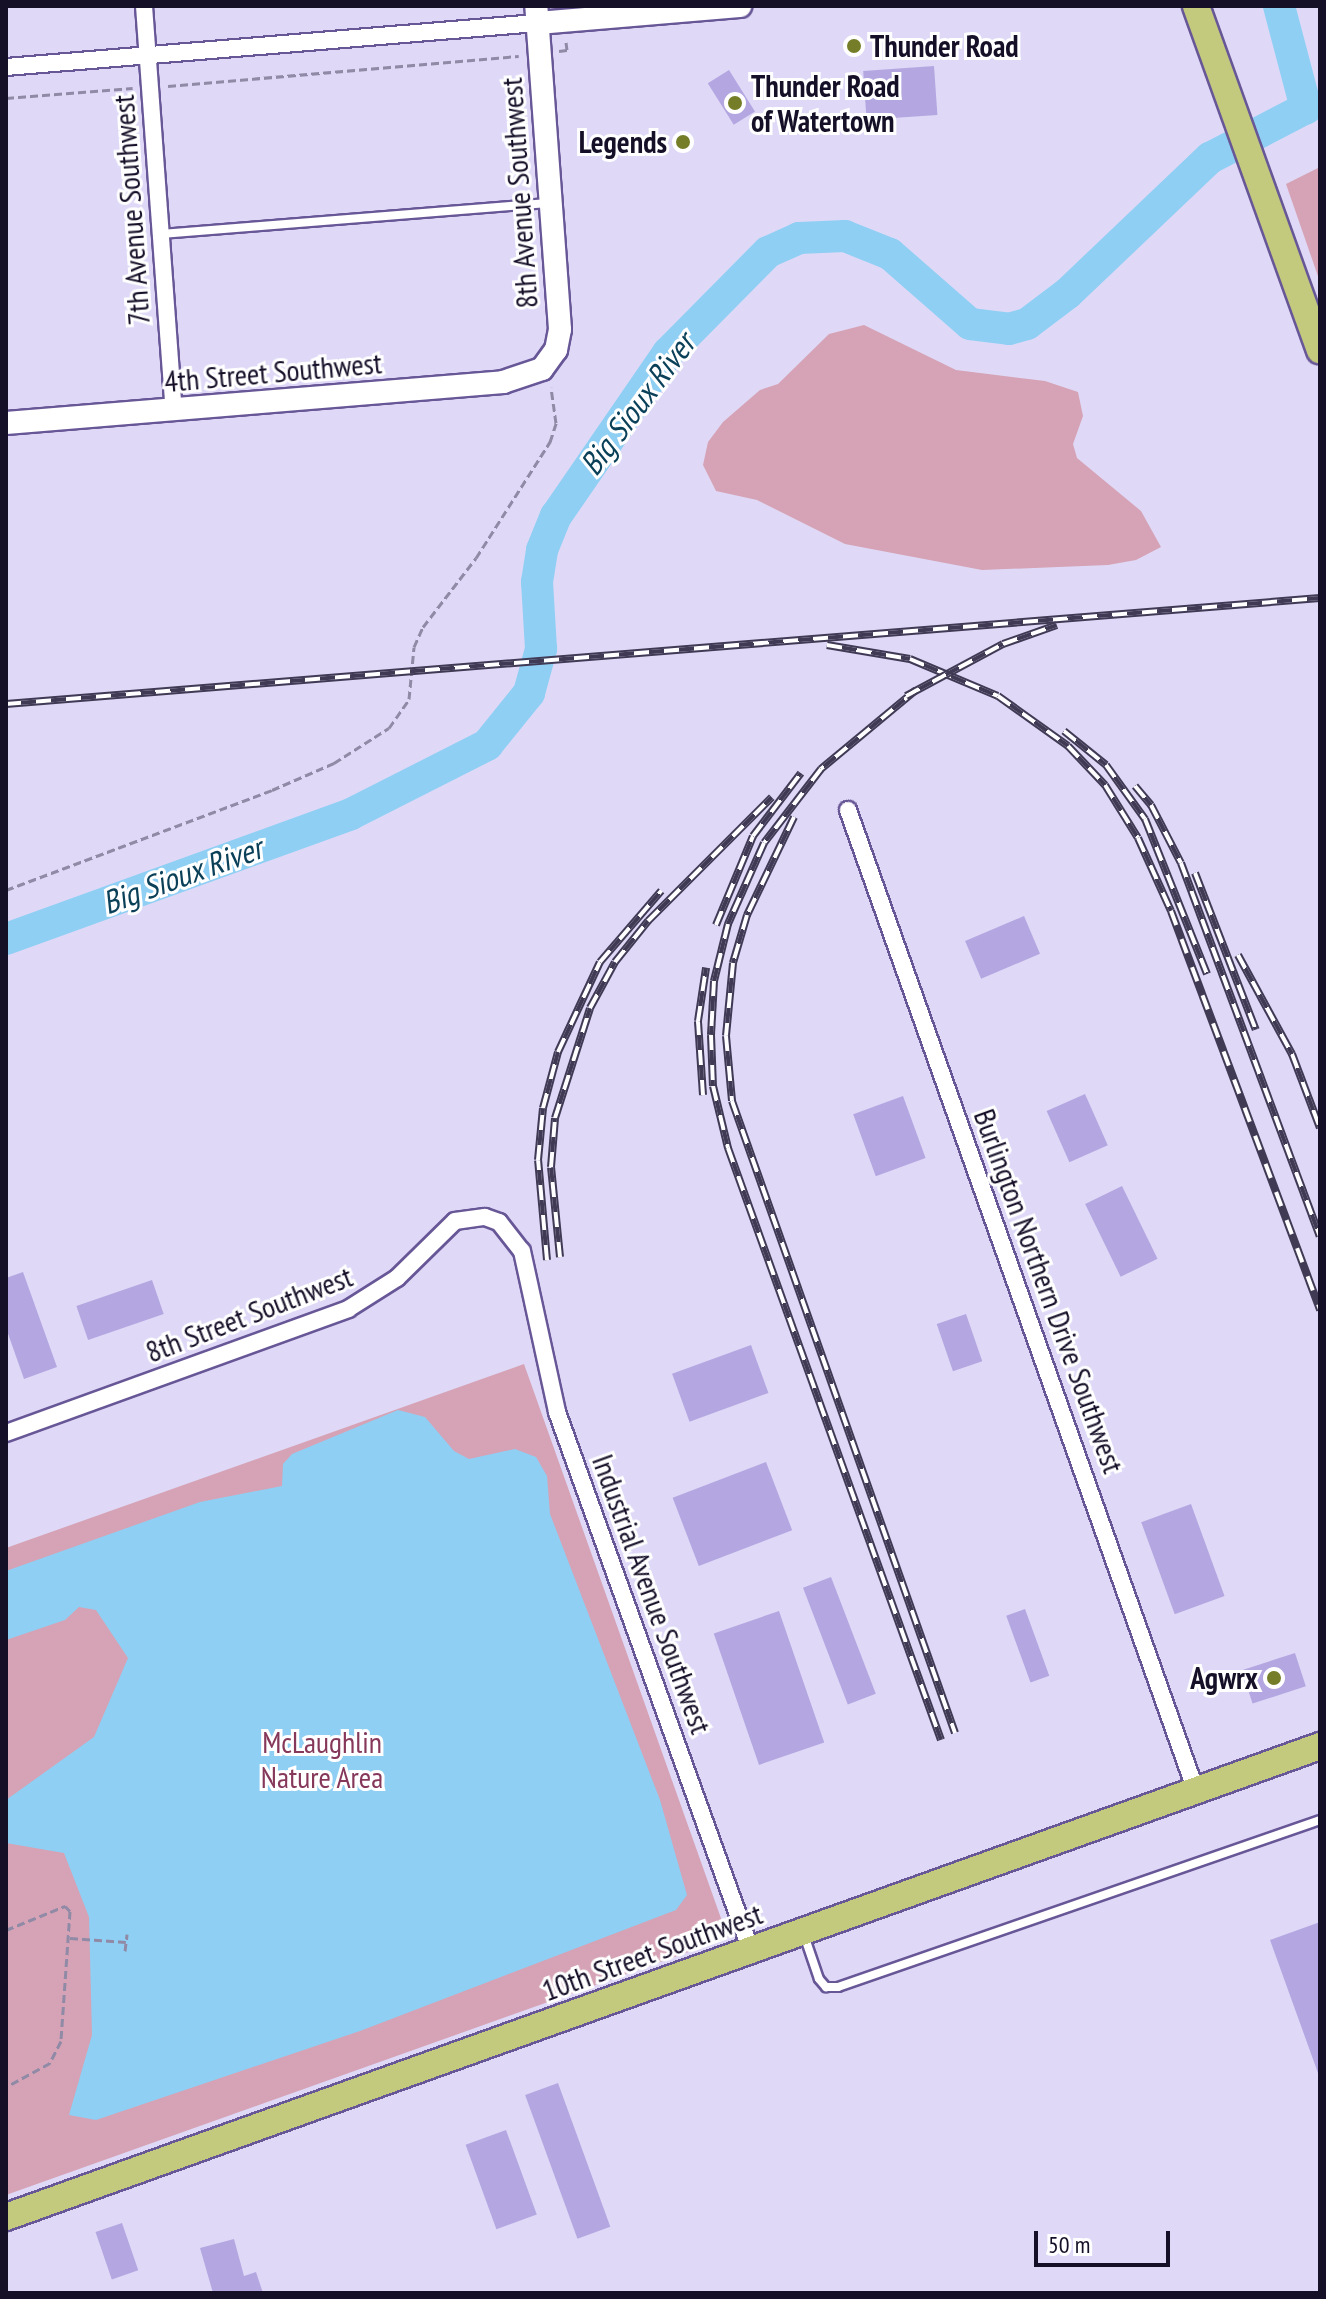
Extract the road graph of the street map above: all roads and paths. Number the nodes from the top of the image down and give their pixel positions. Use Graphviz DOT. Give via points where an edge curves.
graph roads {
  1 [pos="144,6"];
  2 [pos="740,6"];
  3 [pos="1196,6"];
  4 [pos="536,14"];
  5 [pos="147,56"];
  6 [pos="513,56"];
  7 [pos="6,67"];
  8 [pos="150,87"];
  9 [pos="6,98"];
  10 [pos="550,202"];
  11 [pos="161,234"];
  12 [pos="1320,350"];
  13 [pos="542,369"];
  14 [pos="174,410"];
  15 [pos="6,423"];
  16 [pos="848,810"];
  17 [pos="6,890"];
  18 [pos="522,1251"];
  19 [pos="6,1433"];
  20 [pos="1318,1751"];
  21 [pos="1196,1791"];
  22 [pos="1320,1820"];
  23 [pos="6,1930"];
  24 [pos="803,1932"];
  25 [pos="127,1934"];
  26 [pos="70,1938"];
  27 [pos="126,1942"];
  28 [pos="125,1951"];
  29 [pos="751,1951"];
  30 [pos="6,2087"];
  31 [pos="6,2217"];
  1 -- 5 [label="street, 7th Avenue Southwest"];
  2 -- 4 [label="street"];
  3 -- 12 [label="main road"];
  4 -- 5 [label="street"];
  4 -- 10 [label="street, 8th Avenue Southwest"];
  5 -- 7 [label="street"];
  5 -- 8 [label="street, 7th Avenue Southwest"];
  6 -- 8 [label="path"];
  8 -- 9 [label="path"];
  8 -- 11 [label="street, 7th Avenue Southwest"];
  10 -- 11 [label="lane"];
  10 -- 13 [label="street, 8th Avenue Southwest" via="560,329 556,350"];
  11 -- 14 [label="street, 7th Avenue Southwest"];
  13 -- 14 [label="street, 4th Street Southwest" via="503,382"];
  13 -- 17 [label="path" via="556,407 550,442 423,627 414,647 409,699 389,728 334,763 272,790"];
  14 -- 15 [label="street, 4th Street Southwest"];
  16 -- 21 [label="street, Burlington Northern Drive Southwest"];
  18 -- 19 [label="street, 8th Street Southwest" via="499,1222 485,1217 455,1221 397,1278 348,1309"];
  18 -- 29 [label="street, Industrial Avenue Southwest" via="557,1412"];
  20 -- 21 [label="main road, 10th Street Southwest"];
  21 -- 24 [label="main road, 10th Street Southwest"];
  22 -- 24 [label="lane" via="838,1987 826,1987 819,1979"];
  23 -- 26 [label="path" via="65,1906 70,1911"];
  24 -- 29 [label="main road, 10th Street Southwest"];
  25 -- 27 [label="path"];
  26 -- 27 [label="path"];
  26 -- 30 [label="path" via="65,2024 57,2052 41,2070"];
  27 -- 28 [label="path"];
  29 -- 31 [label="main road, 10th Street Southwest"];
}
